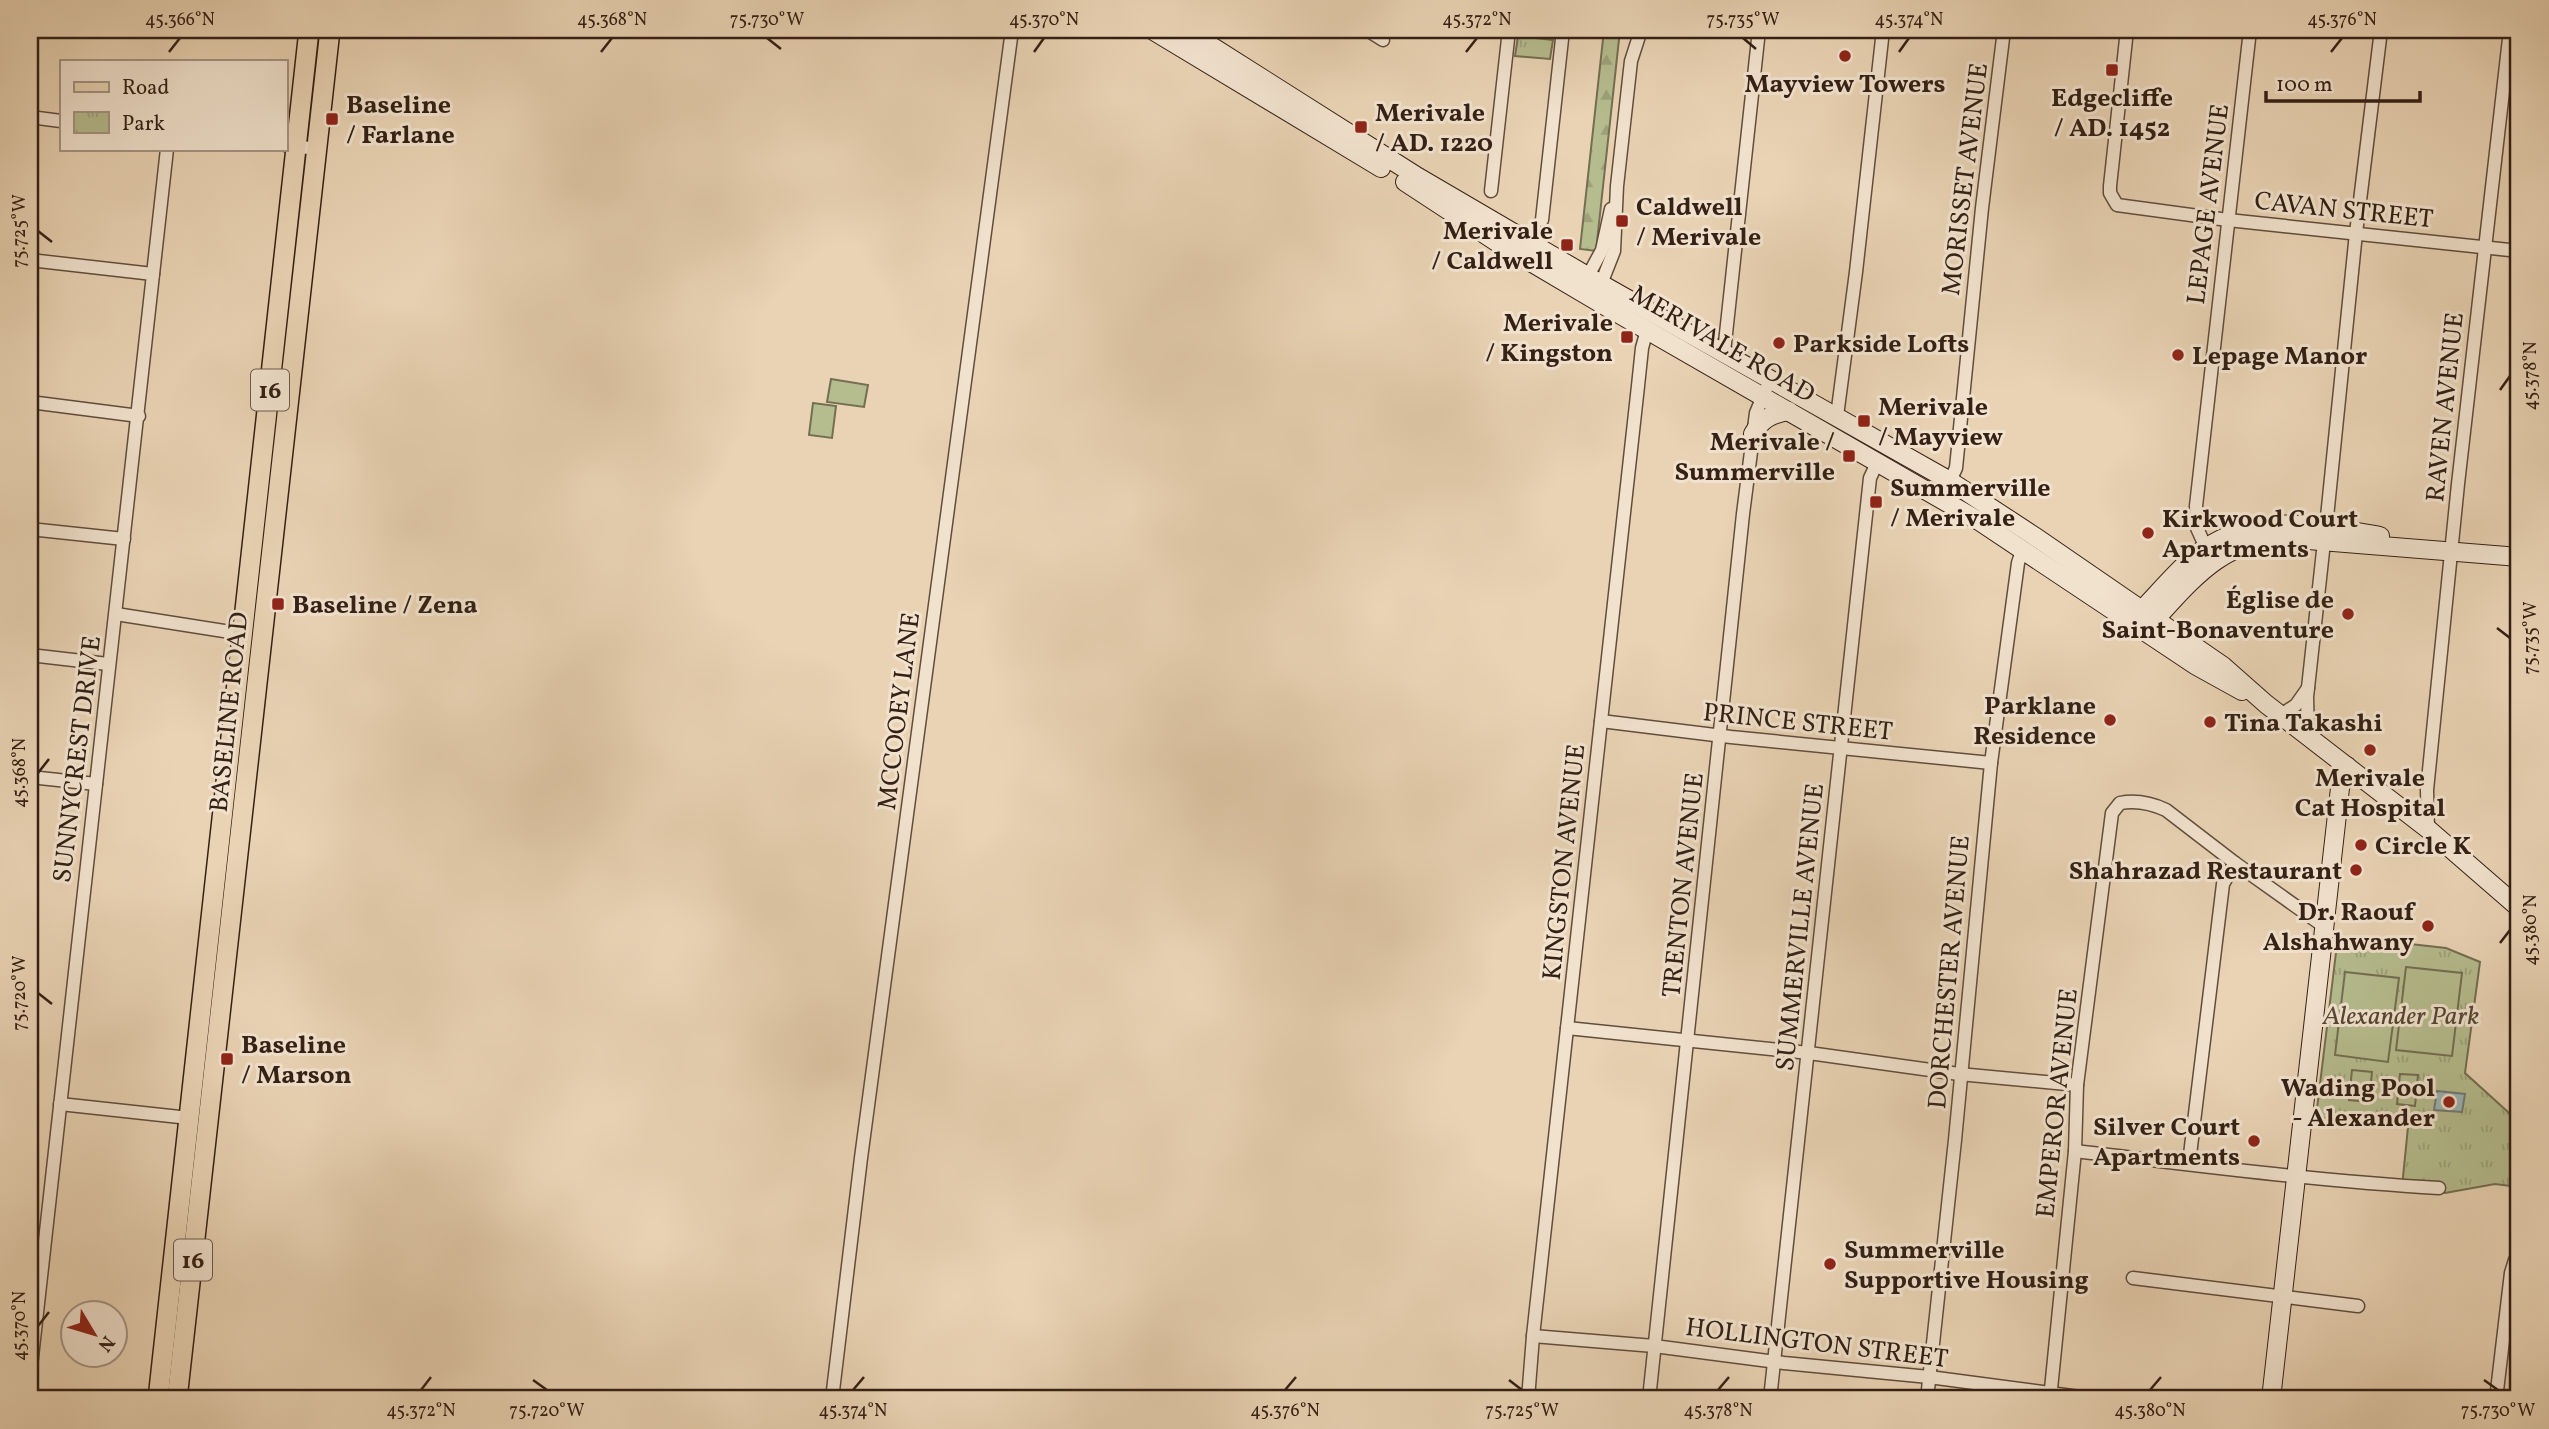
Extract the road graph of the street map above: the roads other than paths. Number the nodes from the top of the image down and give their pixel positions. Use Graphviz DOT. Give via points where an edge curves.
graph roads {
  1 [pos="309,30"];
  2 [pos="330,30"];
  3 [pos="1012,30"];
  4 [pos="1152,30"];
  5 [pos="1186,30"];
  6 [pos="1367,30"];
  7 [pos="1510,30"];
  8 [pos="1563,30"];
  9 [pos="1641,30"];
  10 [pos="1759,30"];
  11 [pos="1882,30"];
  12 [pos="2004,30"];
  13 [pos="2127,30"];
  14 [pos="2250,30"];
  15 [pos="2381,30"];
  16 [pos="2510,30"];
  17 [pos="1383,40"];
  18 [pos="30,117"];
  19 [pos="60,121"];
  20 [pos="291,146"];
  21 [pos="317,149"];
  22 [pos="167,150"];
  23 [pos="1491,191"];
  24 [pos="1542,220"];
  25 [pos="2228,220"];
  26 [pos="2356,233"];
  27 [pos="2484,247"];
  28 [pos="2519,251"];
  29 [pos="30,260"];
  30 [pos="153,274"];
  31 [pos="1595,280"];
  32 [pos="1586,295"];
  33 [pos="1647,330"];
  34 [pos="1724,352"];
  35 [pos="1771,379"];
  36 [pos="1762,395"];
  37 [pos="30,402"];
  38 [pos="1789,411"];
  39 [pos="139,416"];
  40 [pos="1837,416"];
  41 [pos="1753,434"];
  42 [pos="1878,461"];
  43 [pos="1950,481"];
  44 [pos="1942,498"];
  45 [pos="30,528"];
  46 [pos="2325,535"];
  47 [pos="124,539"];
  48 [pos="2206,548"];
  49 [pos="2451,550"];
  50 [pos="2022,551"];
  51 [pos="2519,558"];
  52 [pos="116,614"];
  53 [pos="2143,620"];
  54 [pos="243,634"];
  55 [pos="30,655"];
  56 [pos="108,664"];
  57 [pos="2308,688"];
  58 [pos="2274,709"];
  59 [pos="1601,721"];
  60 [pos="1720,736"];
  61 [pos="2308,736"];
  62 [pos="1842,748"];
  63 [pos="1991,763"];
  64 [pos="2347,766"];
  65 [pos="30,777"];
  66 [pos="96,784"];
  67 [pos="2427,790"];
  68 [pos="2404,810"];
  69 [pos="2428,829"];
  70 [pos="2235,863"];
  71 [pos="2519,908"];
  72 [pos="2325,927"];
  73 [pos="1567,1028"];
  74 [pos="1689,1042"];
  75 [pos="1809,1053"];
  76 [pos="1959,1074"];
  77 [pos="2077,1085"];
  78 [pos="60,1104"];
  79 [pos="189,1118"];
  80 [pos="2075,1151"];
  81 [pos="2189,1163"];
  82 [pos="2296,1178"];
  83 [pos="2439,1188"];
  84 [pos="2519,1256"];
  85 [pos="2133,1278"];
  86 [pos="2283,1296"];
  87 [pos="2358,1306"];
  88 [pos="1533,1336"];
  89 [pos="1654,1346"];
  90 [pos="1774,1360"];
  91 [pos="30,1375"];
  92 [pos="1929,1377"];
  93 [pos="2050,1397"];
  94 [pos="158,1399"];
  95 [pos="177,1399"];
  96 [pos="832,1399"];
  97 [pos="1528,1399"];
  98 [pos="1649,1399"];
  99 [pos="1770,1399"];
  100 [pos="1927,1399"];
  101 [pos="2095,1399"];
  102 [pos="2271,1399"];
  103 [pos="2496,1399"];
  1 -- 20 [label="main road, BASELINE ROAD / 16"];
  2 -- 21 [label="main road, BASELINE ROAD / 16"];
  3 -- 96 [label="street, MCCOOEY LANE"];
  4 -- 32 [label="main road, MERIVALE ROAD"];
  5 -- 31 [label="main road, MERIVALE ROAD" via="1418,177"];
  6 -- 17 [label="street"];
  7 -- 23 [label="street"];
  8 -- 24 [label="street"];
  9 -- 31 [label="street" via="1631,61 1617,186"];
  10 -- 34 [label="street"];
  11 -- 40 [label="street"];
  12 -- 43 [label="street, MORISSET AVENUE" via="1961,431"];
  13 -- 25 [label="street, CAVAN STREET" via="2110,193 2122,207"];
  14 -- 25 [label="street, LEPAGE AVENUE"];
  15 -- 26 [label="street"];
  16 -- 27 [label="street, RAVEN AVENUE"];
  18 -- 19 [label="street"];
  20 -- 21 [label="street"];
  20 -- 54 [label="main road, BASELINE ROAD / 16"];
  21 -- 95 [label="main road, BASELINE ROAD / 16"];
  22 -- 30 [label="street, SUNNYCREST DRIVE"];
  25 -- 26 [label="street, CAVAN STREET"];
  25 -- 48 [label="street, LEPAGE AVENUE" via="2196,510 2197,528"];
  26 -- 27 [label="street, CAVAN STREET"];
  26 -- 46 [label="street"];
  27 -- 28 [label="street, CAVAN STREET"];
  27 -- 49 [label="street, RAVEN AVENUE"];
  29 -- 30 [label="street"];
  30 -- 39 [label="street, SUNNYCREST DRIVE"];
  31 -- 32 [label="street"];
  31 -- 34 [label="main road, MERIVALE ROAD"];
  32 -- 33 [label="main road, MERIVALE ROAD"];
  33 -- 36 [label="main road, MERIVALE ROAD"];
  33 -- 59 [label="street, KINGSTON AVENUE"];
  34 -- 35 [label="main road, MERIVALE ROAD"];
  35 -- 36 [label="street, TRENTON AVENUE"];
  35 -- 40 [label="main road, MERIVALE ROAD"];
  36 -- 38 [label="main road, MERIVALE ROAD"];
  36 -- 41 [label="street, TRENTON AVENUE"];
  37 -- 39 [label="street"];
  38 -- 41 [label="main road" via="1764,419"];
  38 -- 42 [label="main road, MERIVALE ROAD"];
  39 -- 47 [label="street, SUNNYCREST DRIVE"];
  40 -- 43 [label="main road, MERIVALE ROAD"];
  41 -- 60 [label="street, TRENTON AVENUE"];
  42 -- 43 [label="main road" via="1887,457"];
  42 -- 44 [label="main road, MERIVALE ROAD"];
  42 -- 62 [label="street, SUMMERVILLE AVENUE" via="1870,478"];
  43 -- 44 [label="street, MORISSET AVENUE"];
  43 -- 53 [label="main road, MERIVALE ROAD"];
  44 -- 50 [label="main road, MERIVALE ROAD"];
  45 -- 47 [label="street"];
  46 -- 48 [label="main road" via="2291,524 2260,525"];
  46 -- 49 [label="main road"];
  46 -- 53 [label="main road" via="2242,544 2207,566"];
  46 -- 57 [label="street"];
  47 -- 52 [label="street, SUNNYCREST DRIVE"];
  48 -- 53 [label="main road" via="2182,568"];
  49 -- 51 [label="main road"];
  49 -- 67 [label="street, RAVEN AVENUE"];
  50 -- 53 [label="main road, MERIVALE ROAD"];
  50 -- 63 [label="street, DORCHESTER AVENUE"];
  52 -- 54 [label="street"];
  52 -- 56 [label="street, SUNNYCREST DRIVE"];
  53 -- 58 [label="main road, MERIVALE ROAD" via="2223,666"];
  54 -- 79 [label="main road, BASELINE ROAD / 16"];
  55 -- 56 [label="street"];
  56 -- 66 [label="street, SUNNYCREST DRIVE"];
  57 -- 58 [label="street" via="2296,705"];
  57 -- 61 [label="street"];
  58 -- 61 [label="main road, MERIVALE ROAD"];
  59 -- 60 [label="street, PRINCE STREET"];
  59 -- 73 [label="street, KINGSTON AVENUE"];
  60 -- 62 [label="street, PRINCE STREET"];
  60 -- 74 [label="street, TRENTON AVENUE"];
  61 -- 64 [label="main road, MERIVALE ROAD"];
  62 -- 63 [label="street, PRINCE STREET"];
  62 -- 75 [label="street, SUMMERVILLE AVENUE"];
  63 -- 76 [label="street, DORCHESTER AVENUE"];
  64 -- 68 [label="main road, MERIVALE ROAD"];
  64 -- 72 [label="main road" via="2340,788"];
  65 -- 66 [label="street"];
  66 -- 78 [label="street, SUNNYCREST DRIVE"];
  67 -- 68 [label="street"];
  67 -- 69 [label="street, RAVEN AVENUE"];
  68 -- 69 [label="main road, MERIVALE ROAD"];
  69 -- 71 [label="main road, MERIVALE ROAD"];
  70 -- 72 [label="street"];
  70 -- 77 [label="street, EMPEROR AVENUE" via="2155,805 2120,803 2112,813"];
  70 -- 81 [label="street" via="2223,884"];
  72 -- 82 [label="main road"];
  73 -- 74 [label="street"];
  73 -- 88 [label="street, KINGSTON AVENUE"];
  74 -- 75 [label="street"];
  74 -- 89 [label="street, TRENTON AVENUE"];
  75 -- 76 [label="street"];
  75 -- 90 [label="street, SUMMERVILLE AVENUE"];
  76 -- 77 [label="street"];
  76 -- 92 [label="street, DORCHESTER AVENUE"];
  77 -- 80 [label="street, EMPEROR AVENUE"];
  78 -- 79 [label="street"];
  78 -- 91 [label="street, SUNNYCREST DRIVE"];
  79 -- 94 [label="main road, BASELINE ROAD / 16"];
  80 -- 81 [label="street"];
  80 -- 93 [label="street, EMPEROR AVENUE"];
  81 -- 82 [label="street"];
  82 -- 83 [label="street"];
  82 -- 86 [label="main road"];
  84 -- 103 [label="street" via="2511,1273"];
  85 -- 86 [label="street"];
  86 -- 87 [label="street"];
  86 -- 102 [label="main road"];
  88 -- 89 [label="street, HOLLINGTON STREET"];
  88 -- 97 [label="street, KINGSTON AVENUE"];
  89 -- 90 [label="street, HOLLINGTON STREET"];
  89 -- 98 [label="street, TRENTON AVENUE"];
  90 -- 92 [label="street, HOLLINGTON STREET"];
  90 -- 99 [label="street, SUMMERVILLE AVENUE"];
  92 -- 93 [label="street, HOLLINGTON STREET"];
  92 -- 100 [label="street, DORCHESTER AVENUE"];
  93 -- 101 [label="street, HOLLINGTON STREET"];
}
